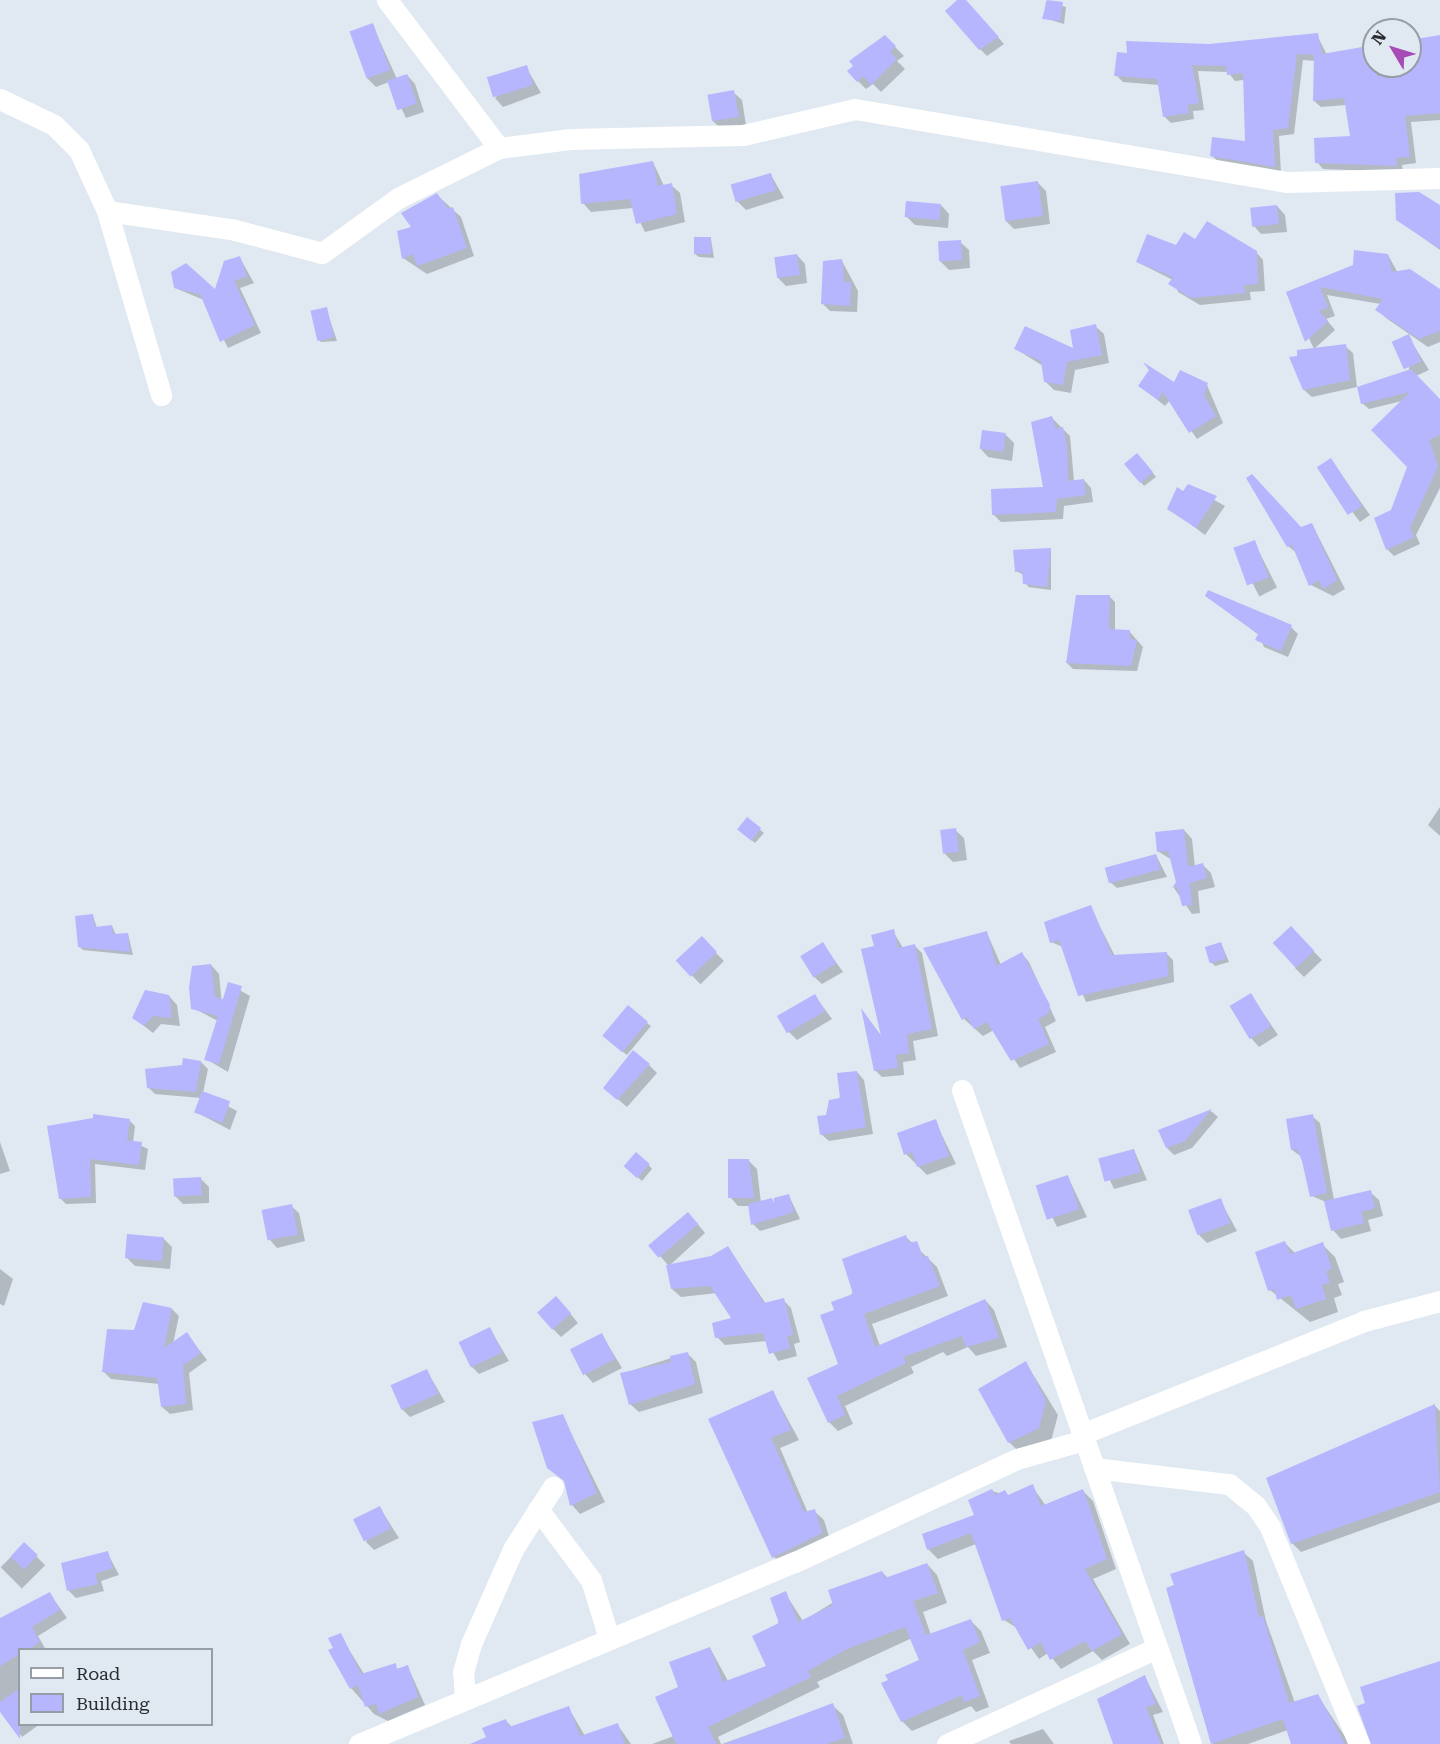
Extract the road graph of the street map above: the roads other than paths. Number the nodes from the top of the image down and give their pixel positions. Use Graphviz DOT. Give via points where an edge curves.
graph roads {
  1 [pos="387,0"];
  2 [pos="0,99"];
  3 [pos="498,148"];
  4 [pos="1440,178"];
  5 [pos="107,211"];
  6 [pos="161,395"];
  7 [pos="962,1090"];
  8 [pos="1440,1302"];
  9 [pos="1083,1437"];
  10 [pos="1094,1468"];
  11 [pos="553,1486"];
  12 [pos="538,1509"];
  13 [pos="609,1638"];
  14 [pos="1157,1648"];
  15 [pos="465,1698"];
  16 [pos="359,1744"];
  17 [pos="947,1744"];
  18 [pos="1191,1744"];
  19 [pos="1359,1744"];
  1 -- 3 [label="street"];
  2 -- 5 [label="street" via="54,125 79,150"];
  3 -- 4 [label="street" via="570,139 743,135 855,109 1286,182"];
  3 -- 5 [label="street" via="398,198 322,253 231,229"];
  5 -- 6 [label="street"];
  7 -- 9 [label="street"];
  8 -- 9 [label="street" via="1364,1321"];
  9 -- 10 [label="street"];
  9 -- 13 [label="street" via="1017,1459 795,1562"];
  10 -- 14 [label="street"];
  10 -- 19 [label="street" via="1229,1484 1256,1506 1270,1527"];
  11 -- 12 [label="street"];
  12 -- 13 [label="street" via="591,1580"];
  12 -- 15 [label="street" via="513,1549 471,1644 463,1672"];
  13 -- 15 [label="street"];
  14 -- 17 [label="street"];
  14 -- 18 [label="street"];
  15 -- 16 [label="street"];
}
